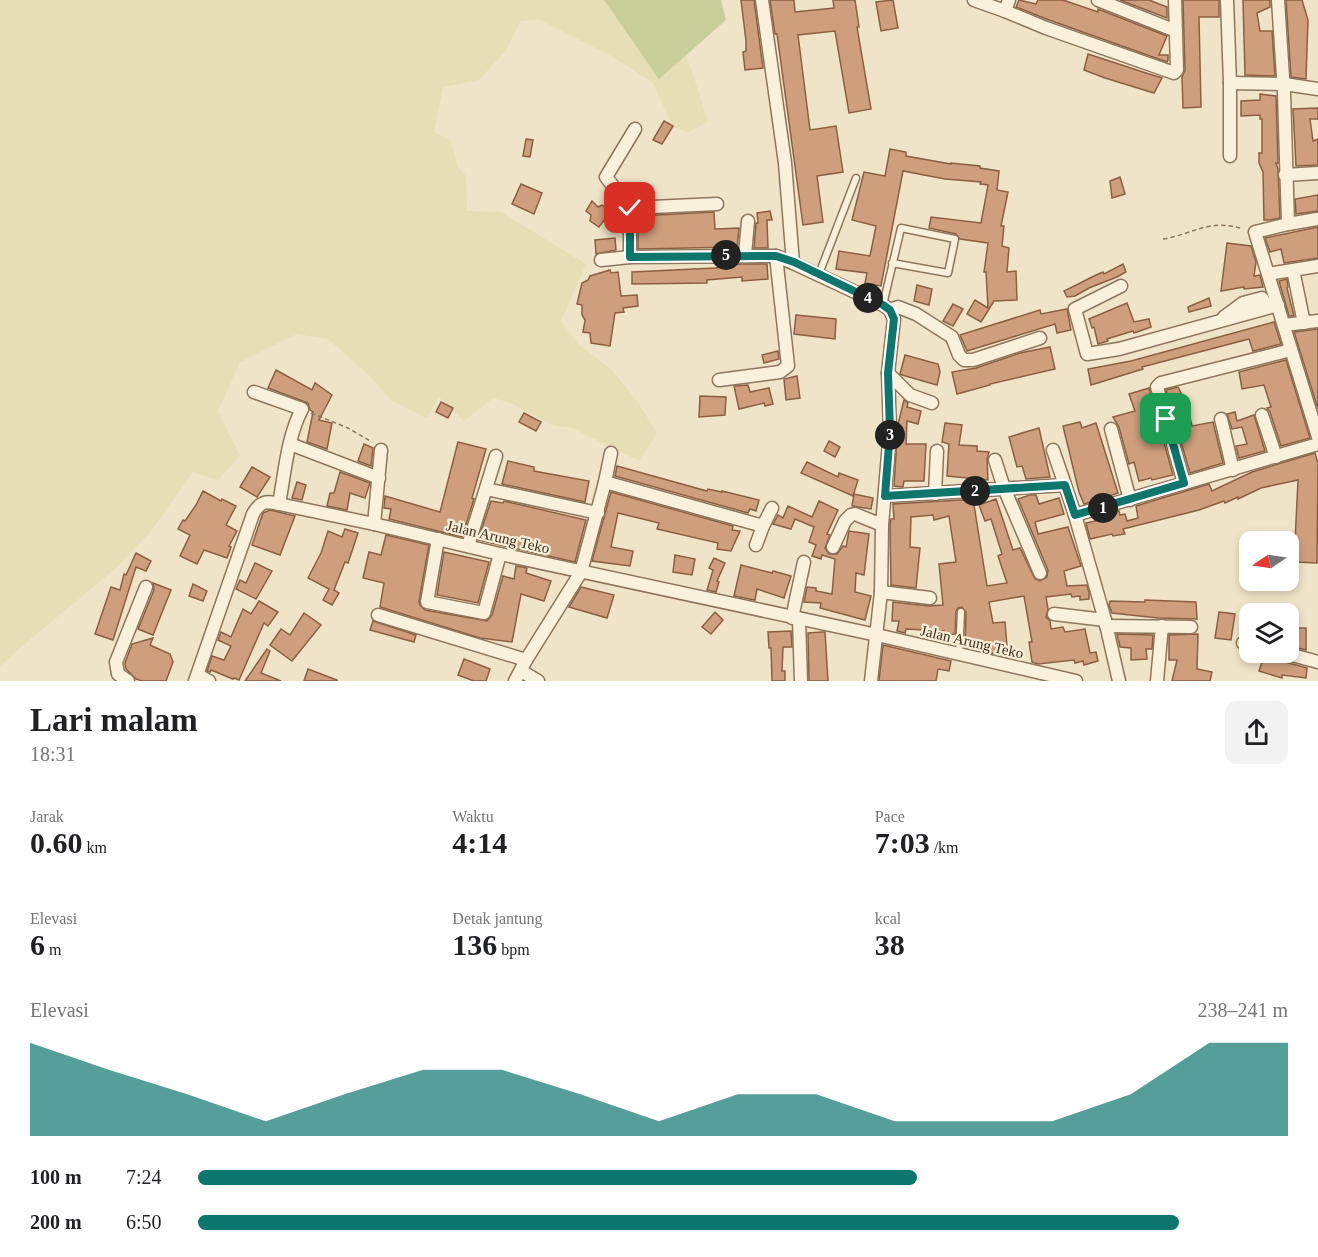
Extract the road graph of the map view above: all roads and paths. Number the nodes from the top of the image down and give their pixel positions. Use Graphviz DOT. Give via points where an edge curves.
graph roads {
  1 [pos="762,0"];
  2 [pos="974,0"];
  3 [pos="1098,0"];
  4 [pos="1175,0"];
  5 [pos="1227,0"];
  6 [pos="1278,0"];
  7 [pos="1007,5"];
  8 [pos="1176,31"];
  9 [pos="1230,83"];
  10 [pos="1284,84"];
  11 [pos="1318,89"];
  12 [pos="635,129"];
  13 [pos="1230,156"];
  14 [pos="1318,173"];
  15 [pos="1285,175"];
  16 [pos="856,178"];
  17 [pos="717,204"];
  18 [pos="630,208"];
  19 [pos="1317,219"];
  20 [pos="748,221"];
  21 [pos="1288,224"];
  22 [pos="1234,226"];
  23 [pos="1163,239"];
  24 [pos="744,255"];
  25 [pos="776,256"];
  26 [pos="630,257"];
  27 [pos="601,260"];
  28 [pos="794,262"];
  29 [pos="892,263"];
  30 [pos="1318,266"];
  31 [pos="1293,270"];
  32 [pos="1268,273"];
  33 [pos="818,275"];
  34 [pos="1121,286"];
  35 [pos="1273,306"];
  36 [pos="887,307"];
  37 [pos="1318,321"];
  38 [pos="1304,323"];
  39 [pos="1284,325"];
  40 [pos="1040,338"];
  41 [pos="1291,350"];
  42 [pos="888,373"];
  43 [pos="718,380"];
  44 [pos="254,392"];
  45 [pos="932,403"];
  46 [pos="302,409"];
  47 [pos="1262,415"];
  48 [pos="1221,419"];
  49 [pos="1111,429"];
  50 [pos="1318,437"];
  51 [pos="290,444"];
  52 [pos="1318,444"];
  53 [pos="381,450"];
  54 [pos="1053,450"];
  55 [pos="936,451"];
  56 [pos="611,453"];
  57 [pos="496,456"];
  58 [pos="1276,457"];
  59 [pos="995,460"];
  60 [pos="1233,470"];
  61 [pos="378,478"];
  62 [pos="605,482"];
  63 [pos="1184,483"];
  64 [pos="1065,485"];
  65 [pos="1004,488"];
  66 [pos="486,489"];
  67 [pos="934,494"];
  68 [pos="885,496"];
  69 [pos="1130,500"];
  70 [pos="279,504"];
  71 [pos="772,508"];
  72 [pos="597,513"];
  73 [pos="1075,515"];
  74 [pos="374,524"];
  75 [pos="882,525"];
  76 [pos="763,526"];
  77 [pos="438,539"];
  78 [pos="756,545"];
  79 [pos="468,546"];
  80 [pos="833,547"];
  81 [pos="500,554"];
  82 [pos="804,562"];
  83 [pos="581,572"];
  84 [pos="1040,573"];
  85 [pos="146,587"];
  86 [pos="881,592"];
  87 [pos="930,598"];
  88 [pos="961,612"];
  89 [pos="1054,614"];
  90 [pos="378,615"];
  91 [pos="796,619"];
  92 [pos="1105,623"];
  93 [pos="1162,626"];
  94 [pos="1191,627"];
  95 [pos="877,635"];
  96 [pos="958,655"];
  97 [pos="1299,657"];
  98 [pos="1318,662"];
  99 [pos="521,671"];
  100 [pos="200,679"];
  101 [pos="128,681"];
  102 [pos="538,681"];
  103 [pos="801,681"];
  104 [pos="871,681"];
  105 [pos="1076,681"];
  106 [pos="1119,681"];
  107 [pos="1157,681"];
  1 -- 28 [label="street" via="785,163"];
  2 -- 7 [label="street"];
  3 -- 8 [label="street"];
  4 -- 8 [label="street"];
  5 -- 9 [label="street"];
  6 -- 10 [label="street"];
  7 -- 8 [label="street" via="1098,47 1174,73"];
  9 -- 10 [label="street"];
  9 -- 13 [label="street"];
  10 -- 11 [label="street"];
  10 -- 15 [label="street"];
  12 -- 18 [label="street" via="606,177"];
  14 -- 15 [label="street"];
  15 -- 21 [label="street"];
  16 -- 33 [label="lane"];
  17 -- 18 [label="street"];
  18 -- 26 [label="street"];
  19 -- 21 [label="street"];
  20 -- 24 [label="street"];
  21 -- 32 [label="street" via="1256,232"];
  22 -- 23 [label="path" via="1205,226"];
  24 -- 25 [label="street"];
  24 -- 26 [label="street"];
  25 -- 28 [label="street"];
  25 -- 43 [label="street" via="787,368"];
  26 -- 27 [label="street"];
  28 -- 33 [label="street"];
  29 -- 29 [label="lane" via="948,273 955,240 901,228"];
  29 -- 36 [label="lane"];
  30 -- 31 [label="street"];
  31 -- 32 [label="street"];
  31 -- 38 [label="street"];
  32 -- 35 [label="street"];
  33 -- 36 [label="street"];
  34 -- 35 [label="street" via="1074,309 1087,354 1119,349"];
  35 -- 39 [label="street"];
  36 -- 40 [label="street" via="916,314 952,337 964,360"];
  36 -- 42 [label="street" via="894,319"];
  37 -- 38 [label="street"];
  38 -- 39 [label="street"];
  39 -- 41 [label="street"];
  41 -- 50 [label="street"];
  41 -- 63 [label="street" via="1157,387"];
  42 -- 45 [label="street" via="910,395"];
  42 -- 68 [label="street" via="890,431"];
  44 -- 46 [label="street"];
  46 -- 51 [label="street"];
  46 -- 53 [label="path" via="348,428"];
  47 -- 58 [label="street"];
  48 -- 60 [label="street"];
  49 -- 69 [label="street"];
  51 -- 61 [label="street"];
  51 -- 70 [label="street"];
  52 -- 58 [label="street"];
  53 -- 61 [label="street"];
  54 -- 64 [label="street"];
  55 -- 67 [label="street"];
  56 -- 62 [label="street"];
  57 -- 66 [label="street"];
  58 -- 60 [label="street"];
  59 -- 65 [label="street"];
  60 -- 63 [label="street"];
  61 -- 74 [label="street"];
  62 -- 72 [label="street"];
  62 -- 76 [label="street"];
  63 -- 69 [label="street"];
  64 -- 65 [label="street"];
  64 -- 73 [label="street"];
  65 -- 67 [label="street"];
  65 -- 84 [label="street"];
  66 -- 72 [label="street"];
  66 -- 79 [label="street"];
  67 -- 68 [label="street"];
  68 -- 75 [label="street"];
  69 -- 73 [label="street"];
  70 -- 74 [label="street, Jalan Arung Teko"];
  70 -- 100 [label="street" via="262,502 253,514"];
  71 -- 76 [label="street"];
  72 -- 83 [label="street"];
  73 -- 92 [label="street"];
  74 -- 77 [label="street, Jalan Arung Teko"];
  75 -- 80 [label="street" via="851,515"];
  75 -- 86 [label="street"];
  76 -- 78 [label="street"];
  77 -- 79 [label="street, Jalan Arung Teko"];
  77 -- 81 [label="street" via="427,602 484,613"];
  79 -- 81 [label="street, Jalan Arung Teko"];
  81 -- 83 [label="street, Jalan Arung Teko"];
  82 -- 91 [label="street"];
  83 -- 91 [label="street, Jalan Arung Teko"];
  83 -- 99 [label="street"];
  85 -- 101 [label="street" via="116,662 118,674"];
  86 -- 87 [label="street"];
  86 -- 95 [label="street"];
  88 -- 96 [label="lane"];
  89 -- 92 [label="street"];
  90 -- 99 [label="street"];
  91 -- 95 [label="street, Jalan Arung Teko"];
  91 -- 103 [label="street"];
  92 -- 93 [label="street"];
  92 -- 106 [label="street"];
  93 -- 94 [label="street"];
  93 -- 107 [label="street"];
  95 -- 96 [label="street, Jalan Arung Teko"];
  95 -- 104 [label="street"];
  96 -- 105 [label="street, Jalan Arung Teko"];
  97 -- 98 [label="street"];
  99 -- 102 [label="street"];
}
